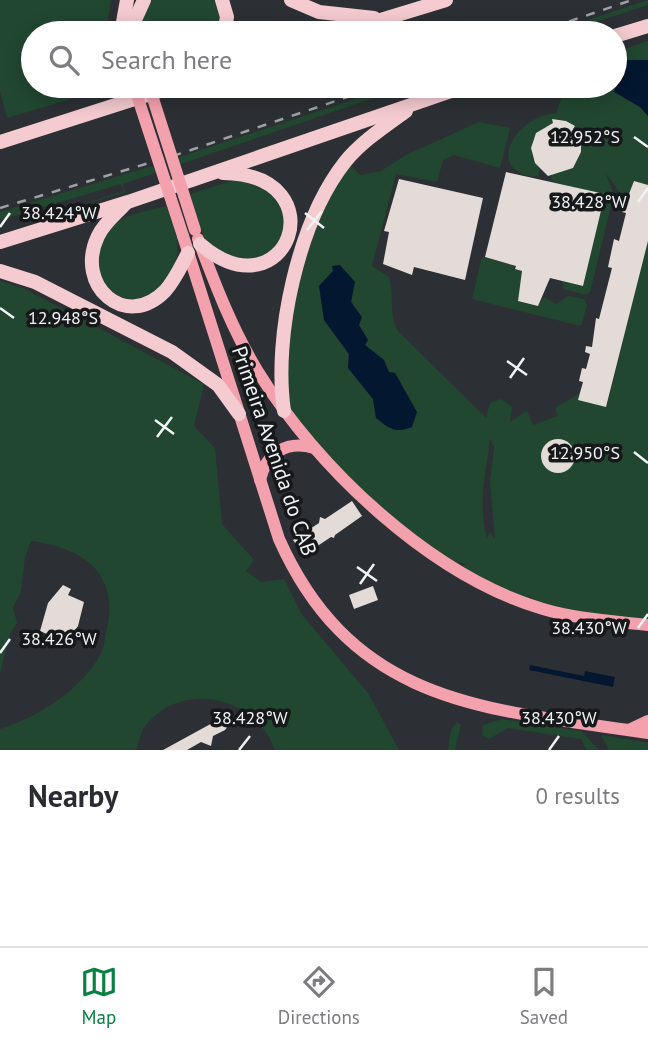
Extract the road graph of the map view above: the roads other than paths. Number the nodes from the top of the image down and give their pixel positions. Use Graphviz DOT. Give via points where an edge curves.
graph roads {
  1 [pos="127,0"];
  2 [pos="144,0"];
  3 [pos="222,0"];
  4 [pos="291,0"];
  5 [pos="446,0"];
  6 [pos="383,19"];
  7 [pos="123,21"];
  8 [pos="134,21"];
  9 [pos="226,21"];
  10 [pos="377,21"];
  11 [pos="648,26"];
  12 [pos="627,32"];
  13 [pos="138,98"];
  14 [pos="138,98"];
  15 [pos="152,98"];
  16 [pos="429,98"];
  17 [pos="417,102"];
  18 [pos="0,142"];
  19 [pos="211,173"];
  20 [pos="128,202"];
  21 [pos="191,241"];
  22 [pos="0,242"];
  23 [pos="0,271"];
  24 [pos="284,411"];
  25 [pos="239,414"];
  26 [pos="314,448"];
  27 [pos="260,481"];
  28 [pos="642,625"];
  29 [pos="648,634"];
  30 [pos="648,721"];
  31 [pos="629,730"];
  32 [pos="648,733"];
  1 -- 7 [label="highway"];
  2 -- 8 [label="highway"];
  3 -- 9 [label="highway"];
  4 -- 6 [label="highway" via="319,12"];
  5 -- 6 [label="highway"];
  6 -- 10 [label="highway"];
  11 -- 12 [label="highway"];
  13 -- 21 [label="main road, bridge"];
  14 -- 18 [label="highway"];
  15 -- 21 [label="main road, bridge"];
  16 -- 17 [label="highway"];
  17 -- 19 [label="highway"];
  17 -- 24 [label="highway" via="346,161 317,211 284,324 280,369"];
  19 -- 20 [label="highway"];
  19 -- 21 [label="highway" via="253,176 278,190 290,211 291,233 280,254 250,267 227,262"];
  20 -- 21 [label="highway" via="102,229 91,254 94,281 107,298 136,305 159,296 176,277"];
  20 -- 22 [label="highway"];
  21 -- 24 [label="main road, Primeira Avenida do CAB" via="237,333"];
  21 -- 25 [label="main road, Primeira Avenida do CAB"];
  23 -- 25 [label="highway" via="35,282 172,352 218,386"];
  24 -- 26 [label="main road, Primeira Avenida do CAB"];
  25 -- 27 [label="main road, Primeira Avenida do CAB"];
  26 -- 27 [label="main road" via="296,445 279,451 266,463"];
  26 -- 28 [label="main road, Primeira Avenida do CAB" via="380,512 468,575 540,609"];
  27 -- 31 [label="main road, Primeira Avenida do CAB" via="279,539 309,596 369,658 445,696 499,711"];
  28 -- 29 [label="main road"];
  30 -- 31 [label="main road"];
  31 -- 32 [label="main road, Primeira Avenida do CAB"];
}
